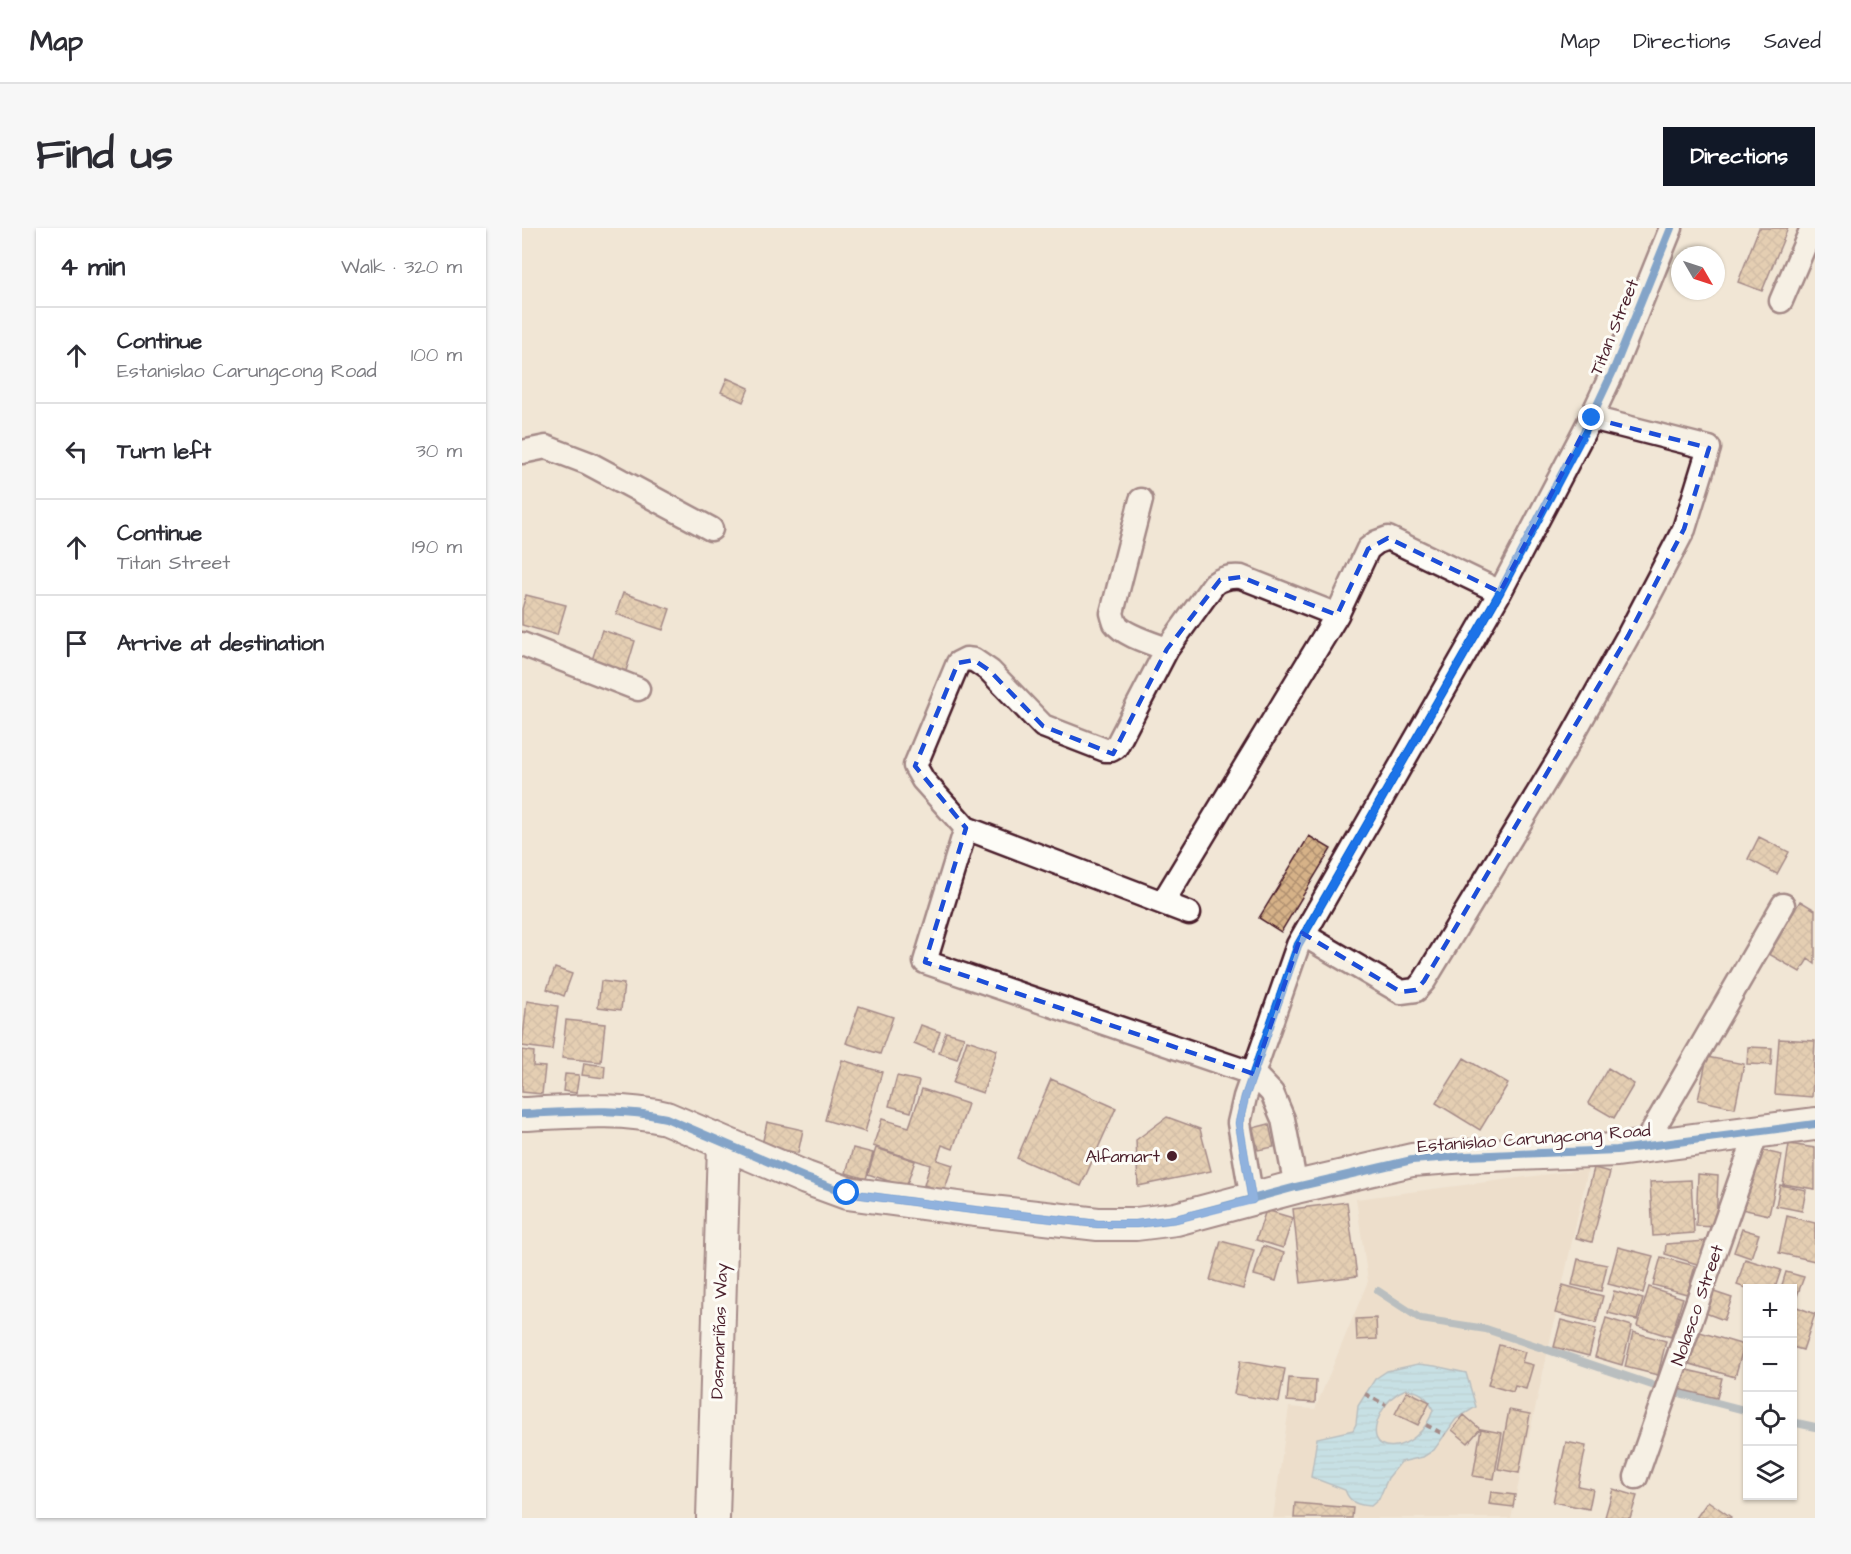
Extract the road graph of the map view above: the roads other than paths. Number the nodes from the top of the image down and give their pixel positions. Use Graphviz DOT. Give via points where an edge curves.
graph roads {
  1 [pos="1671,228"];
  2 [pos="1810,240"];
  3 [pos="1780,301"];
  4 [pos="1592,418"];
  5 [pos="522,452"];
  6 [pos="1142,500"];
  7 [pos="711,529"];
  8 [pos="1500,592"];
  9 [pos="1337,615"];
  10 [pos="522,644"];
  11 [pos="1167,649"];
  12 [pos="638,688"];
  13 [pos="966,828"];
  14 [pos="1163,902"];
  15 [pos="1783,904"];
  16 [pos="1189,912"];
  17 [pos="1304,935"];
  18 [pos="1254,1074"];
  19 [pos="522,1114"];
  20 [pos="1815,1125"];
  21 [pos="1757,1132"];
  22 [pos="724,1144"];
  23 [pos="1643,1147"];
  24 [pos="1296,1187"];
  25 [pos="1252,1200"];
  26 [pos="1636,1477"];
  27 [pos="713,1518"];
  1 -- 4 [label="street, Titan Street"];
  2 -- 3 [label="street"];
  4 -- 8 [label="street, Titan Street"];
  4 -- 17 [label="street" via="1718,449 1684,529 1628,636 1566,747 1416,990 1401,992"];
  5 -- 7 [label="street" via="546,447 588,463"];
  6 -- 11 [label="street" via="1112,614 1115,624"];
  8 -- 9 [label="street" via="1388,538 1368,549"];
  8 -- 17 [label="street, Titan Street"];
  9 -- 11 [label="street" via="1234,576 1214,584"];
  9 -- 14 [label="street"];
  10 -- 12 [label="street"];
  11 -- 13 [label="street" via="1111,750 1043,726 990,671 974,660 958,663 915,766"];
  13 -- 14 [label="street"];
  13 -- 18 [label="street" via="925,962"];
  14 -- 16 [label="street"];
  15 -- 23 [label="street"];
  17 -- 18 [label="street, Titan Street"];
  18 -- 24 [label="street" via="1272,1093 1282,1119"];
  18 -- 25 [label="street, Titan Street" via="1239,1123"];
  19 -- 22 [label="street, Estanislao Carungcong Road" via="642,1112 666,1118"];
  20 -- 21 [label="street, Estanislao Carungcong Road"];
  21 -- 23 [label="street, Estanislao Carungcong Road"];
  21 -- 26 [label="street, Nolasco Street"];
  22 -- 25 [label="street, Estanislao Carungcong Road" via="847,1193 1098,1224 1176,1219"];
  22 -- 27 [label="street, Dasmariñas Way"];
  23 -- 24 [label="street, Estanislao Carungcong Road" via="1412,1160"];
  24 -- 25 [label="street, Estanislao Carungcong Road"];
}
